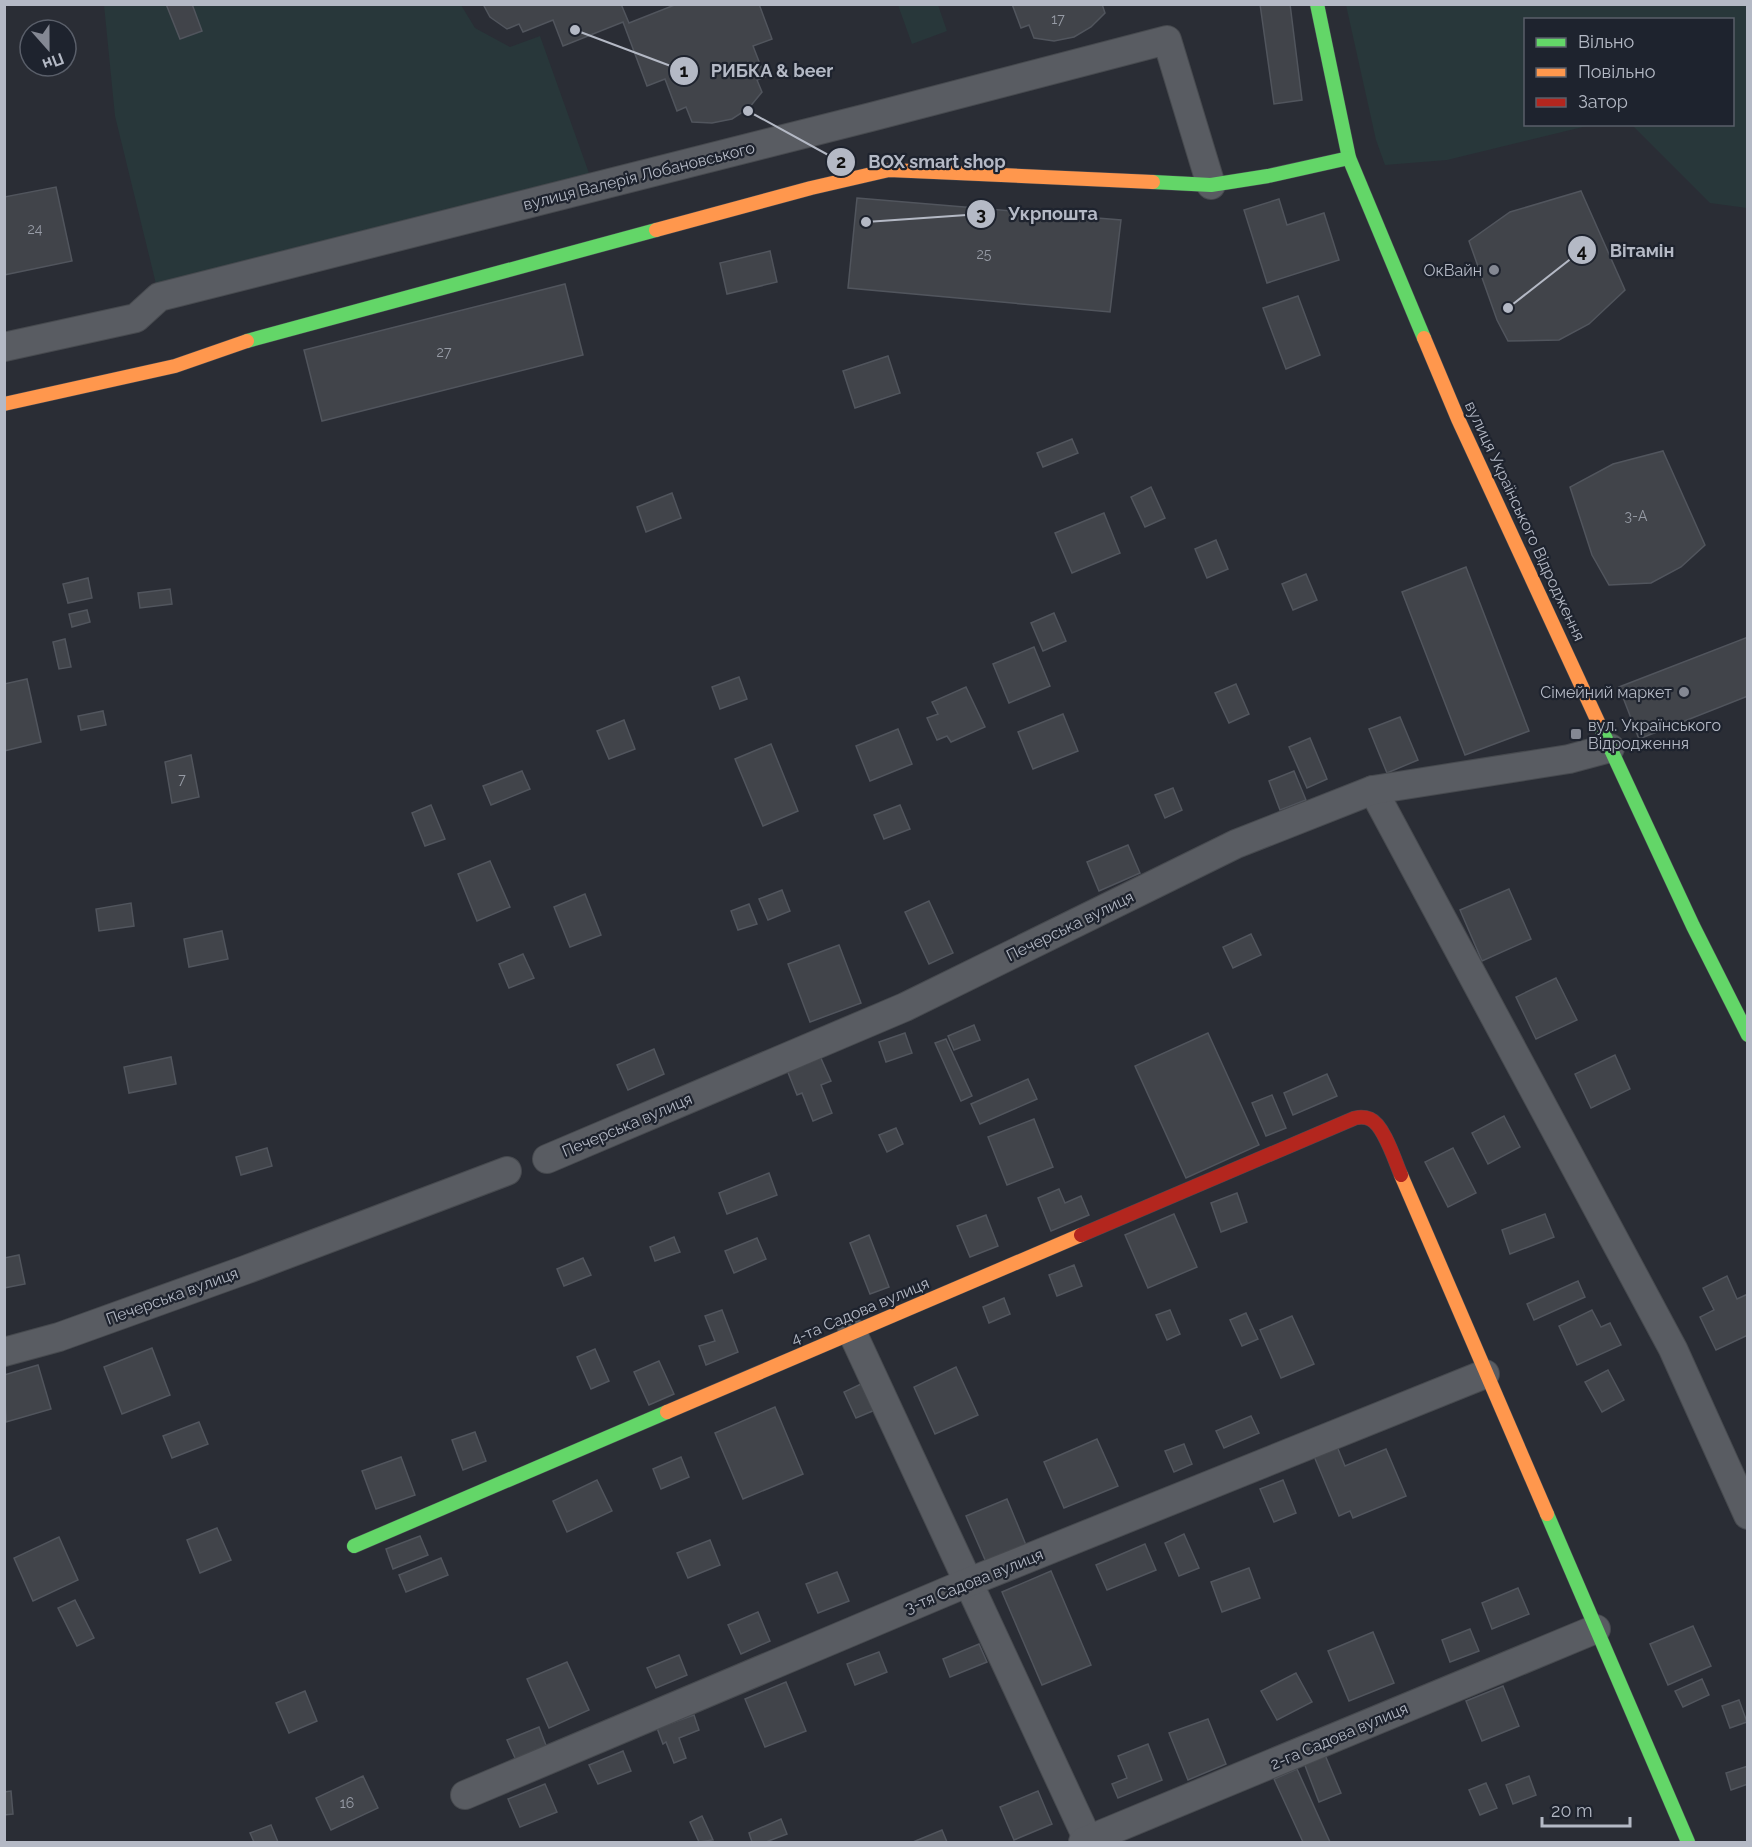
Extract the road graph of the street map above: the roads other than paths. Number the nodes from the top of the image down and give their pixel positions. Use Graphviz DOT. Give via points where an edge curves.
graph roads {
  1 [pos="1317,4"];
  2 [pos="1349,158"];
  3 [pos="1211,184"];
  4 [pos="4,347"];
  5 [pos="4,404"];
  6 [pos="1610,748"];
  7 [pos="1372,790"];
  8 [pos="1748,1035"];
  9 [pos="546,1159"];
  10 [pos="507,1171"];
  11 [pos="852,1332"];
  12 [pos="4,1352"];
  13 [pos="1485,1374"];
  14 [pos="1748,1515"];
  15 [pos="354,1546"];
  16 [pos="969,1582"];
  17 [pos="1596,1629"];
  18 [pos="465,1795"];
  19 [pos="1085,1841"];
  20 [pos="1688,1842"];
  1 -- 2 [label="street, вулиця Українського Відродження"];
  2 -- 3 [label="street"];
  2 -- 6 [label="street, вулиця Українського Відродження" via="1458,419"];
  3 -- 4 [label="street, вулиця Валерія Лобановського" via="1167,40 159,297 136,318"];
  3 -- 5 [label="street" via="889,170 262,336 175,366"];
  6 -- 7 [label="street, Печерська вулиця" via="1569,759"];
  6 -- 8 [label="street, вулиця Українського Відродження"];
  7 -- 9 [label="street, Печерська вулиця" via="1236,844 905,1007"];
  7 -- 14 [label="street" via="1673,1350"];
  10 -- 12 [label="street, Печерська вулиця" via="59,1337"];
  11 -- 13 [label="street, 4-та Садова вулиця" via="1365,1116 1378,1126"];
  11 -- 15 [label="street, 4-та Садова вулиця"];
  11 -- 16 [label="street"];
  13 -- 16 [label="street, 3-тя Садова вулиця"];
  13 -- 17 [label="street"];
  16 -- 18 [label="street, 3-тя Садова вулиця"];
  16 -- 19 [label="street"];
  17 -- 19 [label="street, 2-га Садова вулиця"];
  17 -- 20 [label="street"];
}
